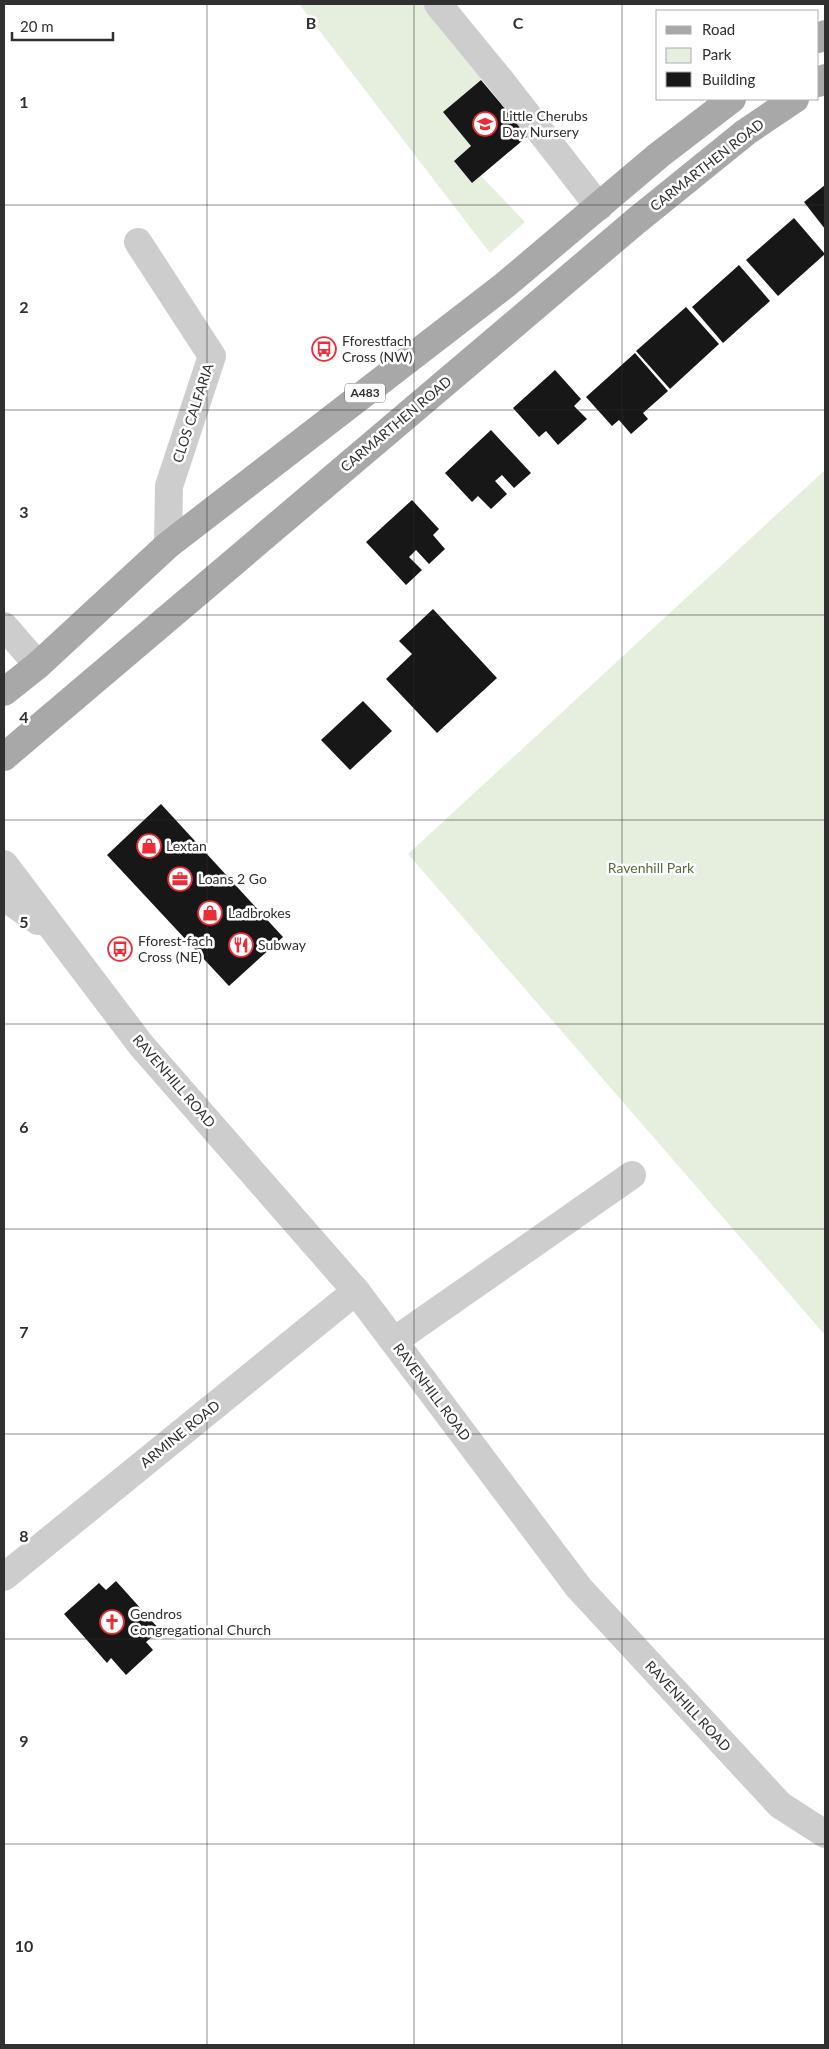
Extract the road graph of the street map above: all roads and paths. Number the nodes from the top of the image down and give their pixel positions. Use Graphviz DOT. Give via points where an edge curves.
graph roads {
  1 [pos="438,4"];
  2 [pos="731,100"];
  3 [pos="793,100"];
  4 [pos="599,207"];
  5 [pos="138,242"];
  6 [pos="168,546"];
  7 [pos="4,626"];
  8 [pos="38,665"];
  9 [pos="4,692"];
  10 [pos="4,756"];
  11 [pos="4,864"];
  12 [pos="4,897"];
  13 [pos="56,933"];
  14 [pos="632,1175"];
  15 [pos="356,1292"];
  16 [pos="394,1341"];
  17 [pos="4,1578"];
  18 [pos="825,1834"];
  1 -- 4 [label="street"];
  2 -- 4 [label="main road, A483" via="659,155"];
  3 -- 10 [label="main road, CARMARTHEN ROAD" via="746,132 636,221"];
  4 -- 6 [label="main road, A483" via="505,285"];
  5 -- 6 [label="street, CLOS CALFARIA" via="212,356 169,486"];
  6 -- 8 [label="main road, A483"];
  7 -- 8 [label="street"];
  8 -- 9 [label="main road, A483"];
  11 -- 13 [label="street, RAVENHILL ROAD"];
  12 -- 13 [label="street, RAVENHILL ROAD"];
  13 -- 15 [label="street, RAVENHILL ROAD" via="141,1045"];
  14 -- 16 [label="street"];
  15 -- 16 [label="street, RAVENHILL ROAD"];
  15 -- 17 [label="street, ARMINE ROAD"];
  16 -- 18 [label="street, RAVENHILL ROAD" via="579,1588 780,1804"];
}
